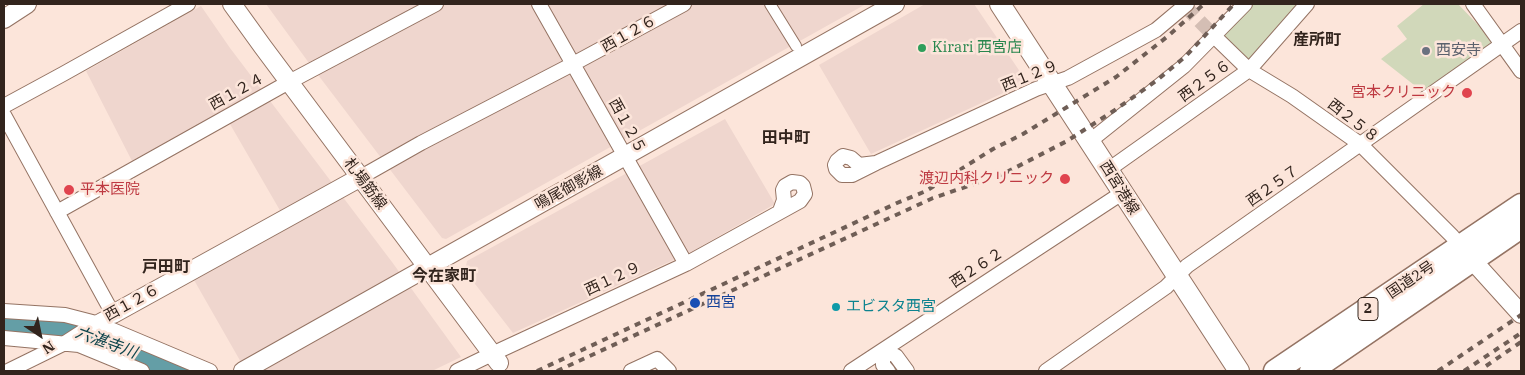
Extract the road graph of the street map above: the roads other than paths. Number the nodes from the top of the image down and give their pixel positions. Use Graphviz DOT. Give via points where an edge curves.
graph roads {
  1 [pos="27,4"];
  2 [pos="188,4"];
  3 [pos="232,4"];
  4 [pos="436,4"];
  5 [pos="539,4"];
  6 [pos="684,4"];
  7 [pos="770,4"];
  8 [pos="895,4"];
  9 [pos="1000,4"];
  10 [pos="1185,4"];
  11 [pos="1245,4"];
  12 [pos="1307,4"];
  13 [pos="1473,4"];
  14 [pos="4,19"];
  15 [pos="1521,31"];
  16 [pos="1214,36"];
  17 [pos="1503,44"];
  18 [pos="796,46"];
  19 [pos="574,64"];
  20 [pos="1249,70"];
  21 [pos="1521,71"];
  22 [pos="289,82"];
  23 [pos="1052,84"];
  24 [pos="4,106"];
  25 [pos="4,115"];
  26 [pos="1090,141"];
  27 [pos="1360,144"];
  28 [pos="625,156"];
  29 [pos="876,163"];
  30 [pos="1108,170"];
  31 [pos="361,177"];
  32 [pos="1122,193"];
  33 [pos="1521,205"];
  34 [pos="780,211"];
  35 [pos="57,212"];
  36 [pos="1521,227"];
  37 [pos="1467,254"];
  38 [pos="686,264"];
  39 [pos="428,268"];
  40 [pos="1176,276"];
  41 [pos="4,311"];
  42 [pos="113,314"];
  43 [pos="1521,314"];
  44 [pos="93,325"];
  45 [pos="4,338"];
  46 [pos="68,341"];
  47 [pos="883,350"];
  48 [pos="495,358"];
  49 [pos="8,371"];
  50 [pos="142,371"];
  51 [pos="210,371"];
  52 [pos="243,371"];
  53 [pos="457,371"];
  54 [pos="631,371"];
  55 [pos="669,371"];
  56 [pos="851,371"];
  57 [pos="888,371"];
  58 [pos="907,371"];
  59 [pos="1046,371"];
  60 [pos="1239,371"];
  61 [pos="1275,371"];
  62 [pos="1312,371"];
  1 -- 14 [label="street"];
  2 -- 24 [label="street"];
  3 -- 22 [label="street, 札場筋線"];
  4 -- 22 [label="street, 西１２４"];
  5 -- 19 [label="street, 西１２５"];
  6 -- 19 [label="street, 西１２６"];
  7 -- 18 [label="street"];
  8 -- 28 [label="street, 鳴尾御影線"];
  9 -- 23 [label="main road, 西宮港線"];
  10 -- 23 [label="street, 西１２９" via="1156,30"];
  11 -- 16 [label="street"];
  12 -- 20 [label="street, 西２５６"];
  13 -- 17 [label="street"];
  15 -- 17 [label="street, 西２５７"];
  16 -- 20 [label="street, 西２５８"];
  16 -- 26 [label="street" via="1184,66"];
  17 -- 21 [label="street"];
  17 -- 27 [label="street, 西２５７"];
  19 -- 28 [label="street, 西１２５"];
  19 -- 31 [label="street, 西１２６"];
  20 -- 27 [label="street, 西２５８"];
  20 -- 30 [label="street, 西２５６"];
  22 -- 31 [label="street, 札場筋線"];
  22 -- 35 [label="street, 西１２４"];
  23 -- 26 [label="main road, 西宮港線"];
  23 -- 29 [label="street, 西１２９"];
  25 -- 35 [label="street"];
  26 -- 30 [label="main road, 西宮港線"];
  27 -- 37 [label="street, 西２５８"];
  27 -- 40 [label="street, 西２５７"];
  28 -- 38 [label="street, 西１２５"];
  28 -- 39 [label="street, 鳴尾御影線"];
  30 -- 32 [label="main road, 西宮港線"];
  31 -- 39 [label="street, 札場筋線"];
  31 -- 42 [label="street, 西１２６"];
  32 -- 40 [label="main road, 西宮港線"];
  32 -- 47 [label="street, 西２６２"];
  33 -- 37 [label="highway, 国道2号 / 2"];
  34 -- 38 [label="street, 西１２９"];
  35 -- 42 [label="street"];
  36 -- 37 [label="highway, 国道2号 / 2"];
  37 -- 43 [label="street"];
  37 -- 61 [label="highway, 国道2号 / 2"];
  37 -- 62 [label="highway, 国道2号 / 2"];
  38 -- 48 [label="street, 西１２９"];
  39 -- 48 [label="street, 札場筋線"];
  39 -- 52 [label="street, 鳴尾御影線"];
  40 -- 59 [label="street, 西２５７" via="1166,287"];
  40 -- 60 [label="main road, 西宮港線"];
  41 -- 44 [label="street" via="65,315"];
  42 -- 44 [label="street, 西１２６"];
  44 -- 46 [label="street, 西１２６"];
  44 -- 51 [label="street"];
  45 -- 46 [label="street"];
  46 -- 49 [label="street, 西１２６"];
  46 -- 50 [label="street"];
  47 -- 56 [label="street, 西２６２"];
  47 -- 57 [label="street" via="883,365"];
  47 -- 58 [label="street" via="896,356"];
  48 -- 53 [label="street, 西１２９"];
  54 -- 55 [label="street" via="657,359"];
}
